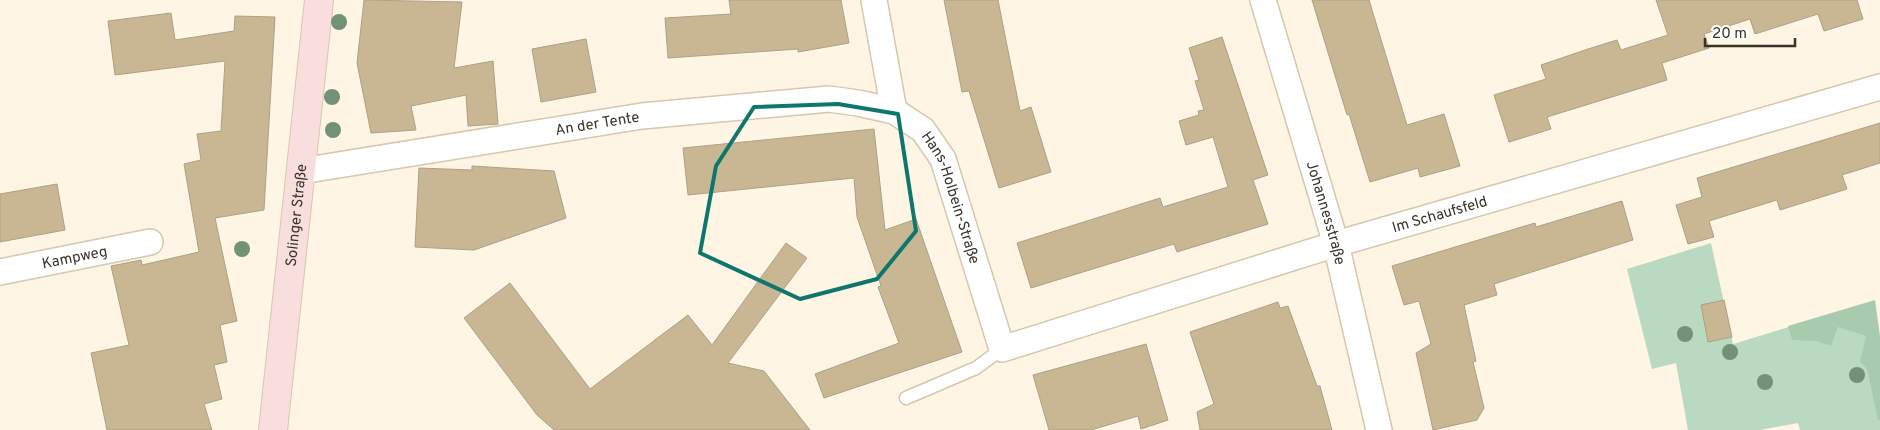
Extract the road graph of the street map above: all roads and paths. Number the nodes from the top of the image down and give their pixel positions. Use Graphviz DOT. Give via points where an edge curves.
graph roads {
  1 [pos="319,0"];
  2 [pos="874,0"];
  3 [pos="1263,0"];
  4 [pos="1880,87"];
  5 [pos="894,111"];
  6 [pos="300,171"];
  7 [pos="150,242"];
  8 [pos="1336,244"];
  9 [pos="0,272"];
  10 [pos="1002,349"];
  11 [pos="906,398"];
  12 [pos="273,430"];
  13 [pos="1379,430"];
  1 -- 6 [label="main road, Solinger Straße"];
  2 -- 5 [label="street"];
  3 -- 8 [label="street, Johannesstraße"];
  4 -- 8 [label="street, Im Schaufsfeld"];
  5 -- 6 [label="street, An der Tente" via="828,99 642,116"];
  5 -- 10 [label="street, Hans-Holbein-Straße" via="923,130 943,159"];
  6 -- 12 [label="main road, Solinger Straße"];
  7 -- 9 [label="street, Kampweg"];
  8 -- 10 [label="street, Im Schaufsfeld"];
  8 -- 13 [label="street, Johannesstraße"];
  10 -- 11 [label="lane" via="976,368"];
}
